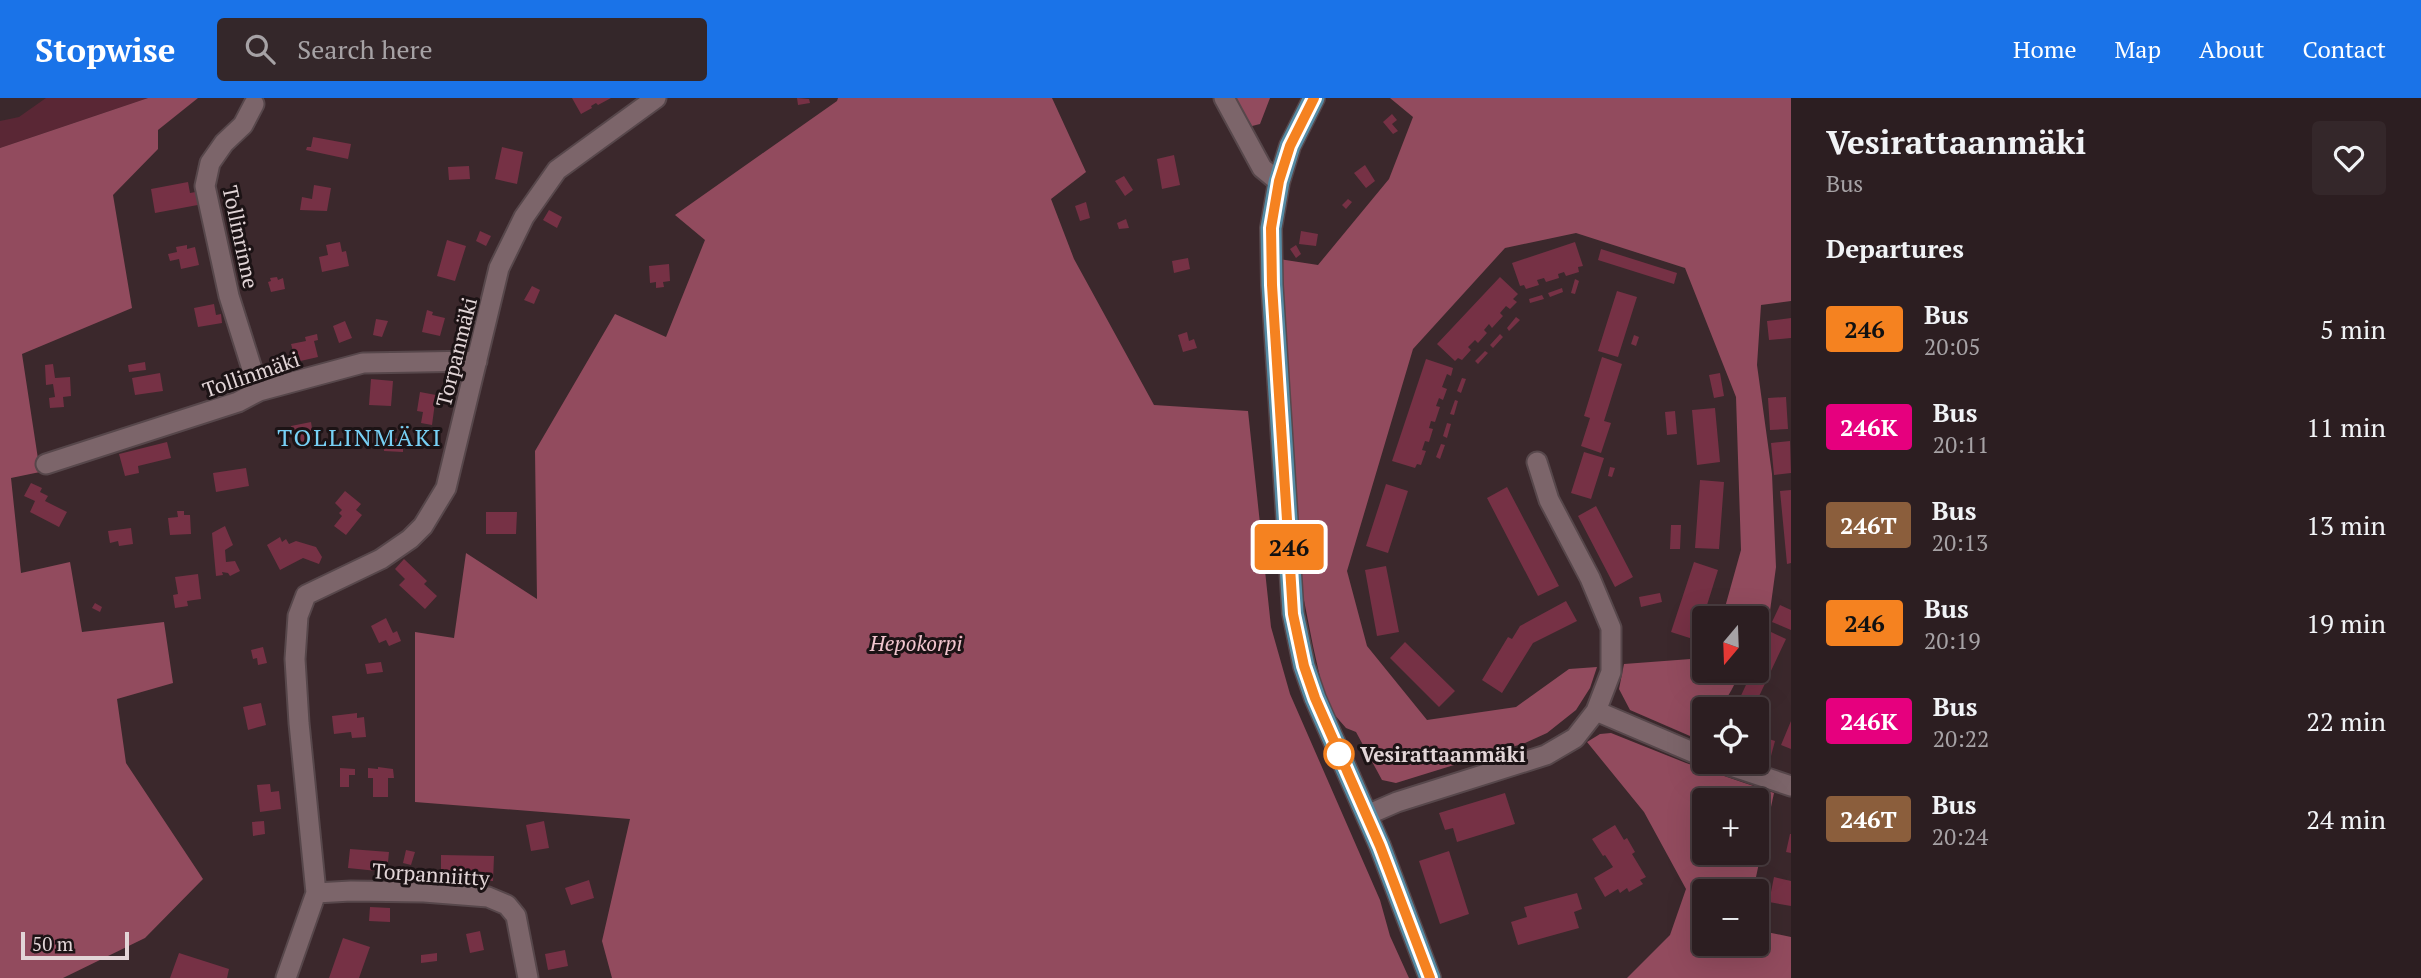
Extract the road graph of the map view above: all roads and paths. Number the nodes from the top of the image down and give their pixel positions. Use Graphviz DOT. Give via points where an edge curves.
graph roads {
  1 [pos="656,98"];
  2 [pos="1224,98"];
  3 [pos="1314,98"];
  4 [pos="254,104"];
  5 [pos="1279,181"];
  6 [pos="477,361"];
  7 [pos="259,391"];
  8 [pos="1537,462"];
  9 [pos="46,464"];
  10 [pos="1596,710"];
  11 [pos="1692,752"];
  12 [pos="1755,774"];
  13 [pos="1791,786"];
  14 [pos="1367,814"];
  15 [pos="316,893"];
  16 [pos="286,978"];
  17 [pos="528,978"];
  18 [pos="1430,978"];
  1 -- 6 [label="street, Torpanmäki" via="557,170 524,217 499,268"];
  2 -- 5 [label="street" via="1262,168"];
  3 -- 5 [label="main road"];
  4 -- 7 [label="street, Tollinrinne" via="243,125 210,163 205,186 229,296"];
  5 -- 14 [label="main road" via="1271,228 1272,285 1293,614 1315,698"];
  6 -- 7 [label="street, Tollinmäki" via="363,363"];
  6 -- 15 [label="street, Torpanmäki" via="446,488 423,526 381,559 306,595 298,616 299,723"];
  7 -- 9 [label="street, Tollinmäki" via="238,402"];
  8 -- 10 [label="street" via="1549,500 1611,628 1611,672"];
  10 -- 11 [label="street"];
  10 -- 14 [label="street" via="1575,738 1546,755"];
  12 -- 13 [label="street"];
  14 -- 18 [label="main road"];
  15 -- 16 [label="street, Torpanmäki"];
  15 -- 17 [label="street, Torpanniitty" via="424,892 488,897 507,905 516,916"];
}
